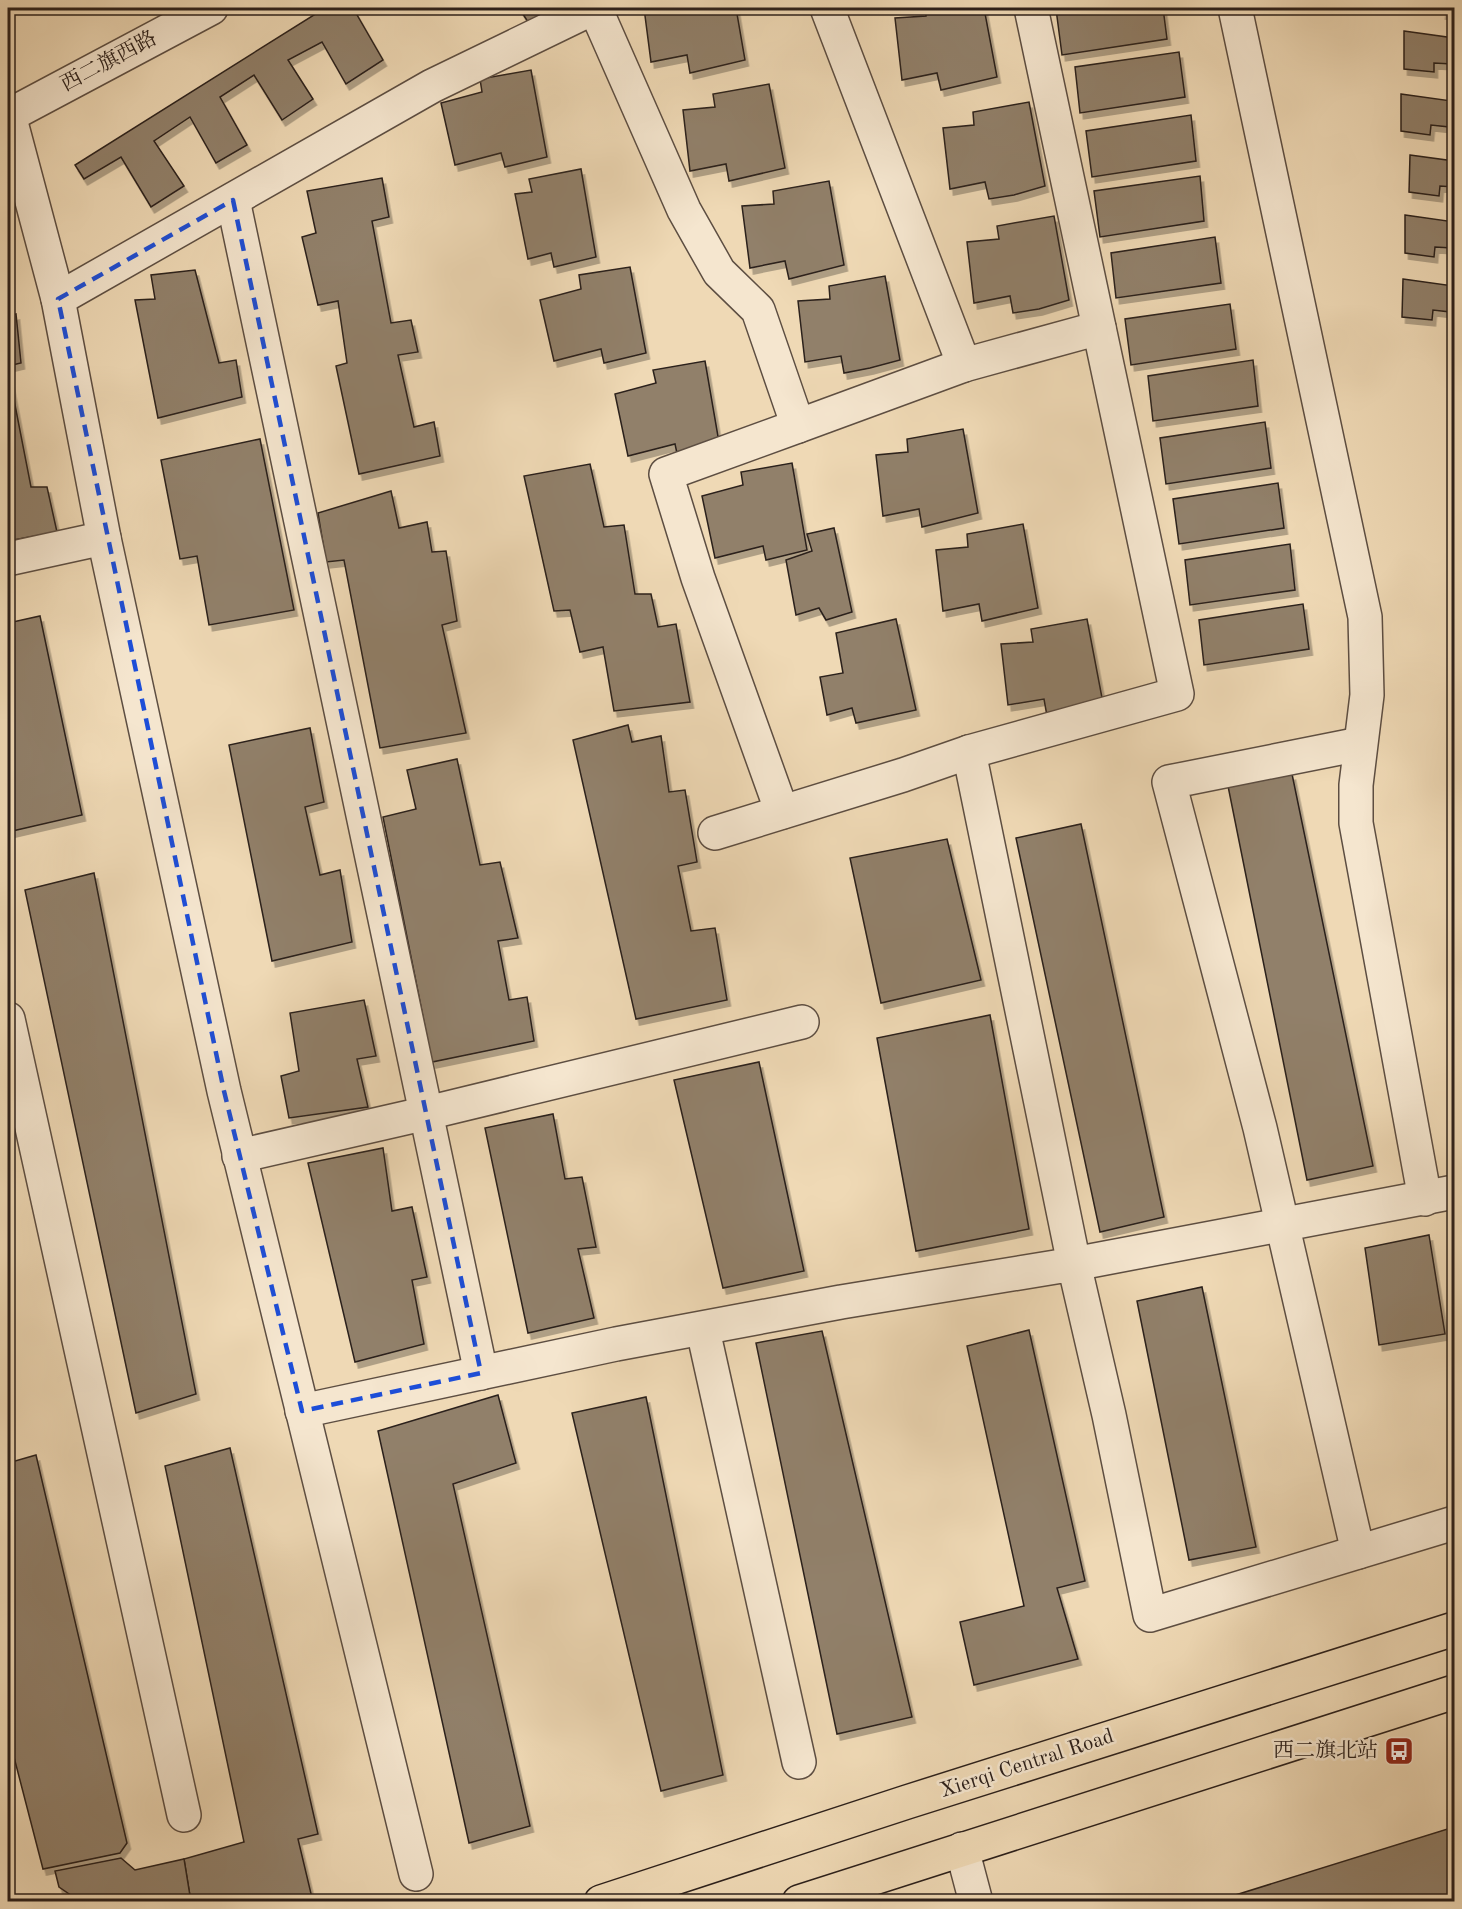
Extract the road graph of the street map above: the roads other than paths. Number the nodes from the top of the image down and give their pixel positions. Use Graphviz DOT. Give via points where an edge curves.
graph roads {
  1 [pos="210,8"];
  2 [pos="594,8"];
  3 [pos="827,8"];
  4 [pos="1031,8"];
  5 [pos="1235,8"];
  6 [pos="170,17"];
  7 [pos="8,115"];
  8 [pos="233,200"];
  9 [pos="58,299"];
  10 [pos="1100,328"];
  11 [pos="964,365"];
  12 [pos="798,426"];
  13 [pos="104,538"];
  14 [pos="8,559"];
  15 [pos="1360,744"];
  16 [pos="969,752"];
  17 [pos="782,812"];
  18 [pos="715,833"];
  19 [pos="8,1019"];
  20 [pos="802,1022"];
  21 [pos="427,1113"];
  22 [pos="239,1156"];
  23 [pos="1440,1195"];
  24 [pos="1282,1224"];
  25 [pos="1074,1264"];
  26 [pos="703,1329"];
  27 [pos="482,1373"];
  28 [pos="302,1412"];
  29 [pos="1455,1523"];
  30 [pos="1358,1552"];
  31 [pos="1455,1629"];
  32 [pos="1455,1692"];
  33 [pos="799,1762"];
  34 [pos="184,1815"];
  35 [pos="962,1850"];
  36 [pos="416,1874"];
  37 [pos="601,1902"];
  38 [pos="799,1902"];
  39 [pos="976,1902"];
  1 -- 6 [label="street, 西二旗西路"];
  2 -- 8 [label="street" via="432,86"];
  2 -- 12 [label="street" via="684,210 719,272 758,310"];
  3 -- 11 [label="street"];
  4 -- 10 [label="street"];
  5 -- 15 [label="street" via="1365,617 1366,694"];
  6 -- 7 [label="street, 西二旗西路"];
  7 -- 9 [label="street"];
  8 -- 9 [label="street"];
  8 -- 21 [label="street"];
  9 -- 13 [label="street"];
  10 -- 11 [label="street"];
  10 -- 16 [label="street" via="1177,694"];
  11 -- 12 [label="street"];
  12 -- 17 [label="street" via="666,474 698,578"];
  13 -- 14 [label="street"];
  13 -- 22 [label="street"];
  15 -- 23 [label="street" via="1356,823"];
  15 -- 24 [label="street" via="1169,782"];
  16 -- 17 [label="street"];
  16 -- 25 [label="street"];
  17 -- 18 [label="street"];
  19 -- 34 [label="street"];
  20 -- 21 [label="street"];
  21 -- 22 [label="street"];
  21 -- 27 [label="street"];
  22 -- 28 [label="street"];
  23 -- 24 [label="street"];
  24 -- 25 [label="street"];
  24 -- 30 [label="street"];
  25 -- 26 [label="street"];
  25 -- 30 [label="street" via="1150,1615"];
  26 -- 27 [label="street"];
  26 -- 33 [label="street"];
  27 -- 28 [label="street"];
  28 -- 36 [label="street"];
  29 -- 30 [label="street"];
  31 -- 37 [label="main road, Xierqi Central Road"];
  32 -- 35 [label="main road"];
  35 -- 38 [label="main road"];
  35 -- 39 [label="street"];
}
